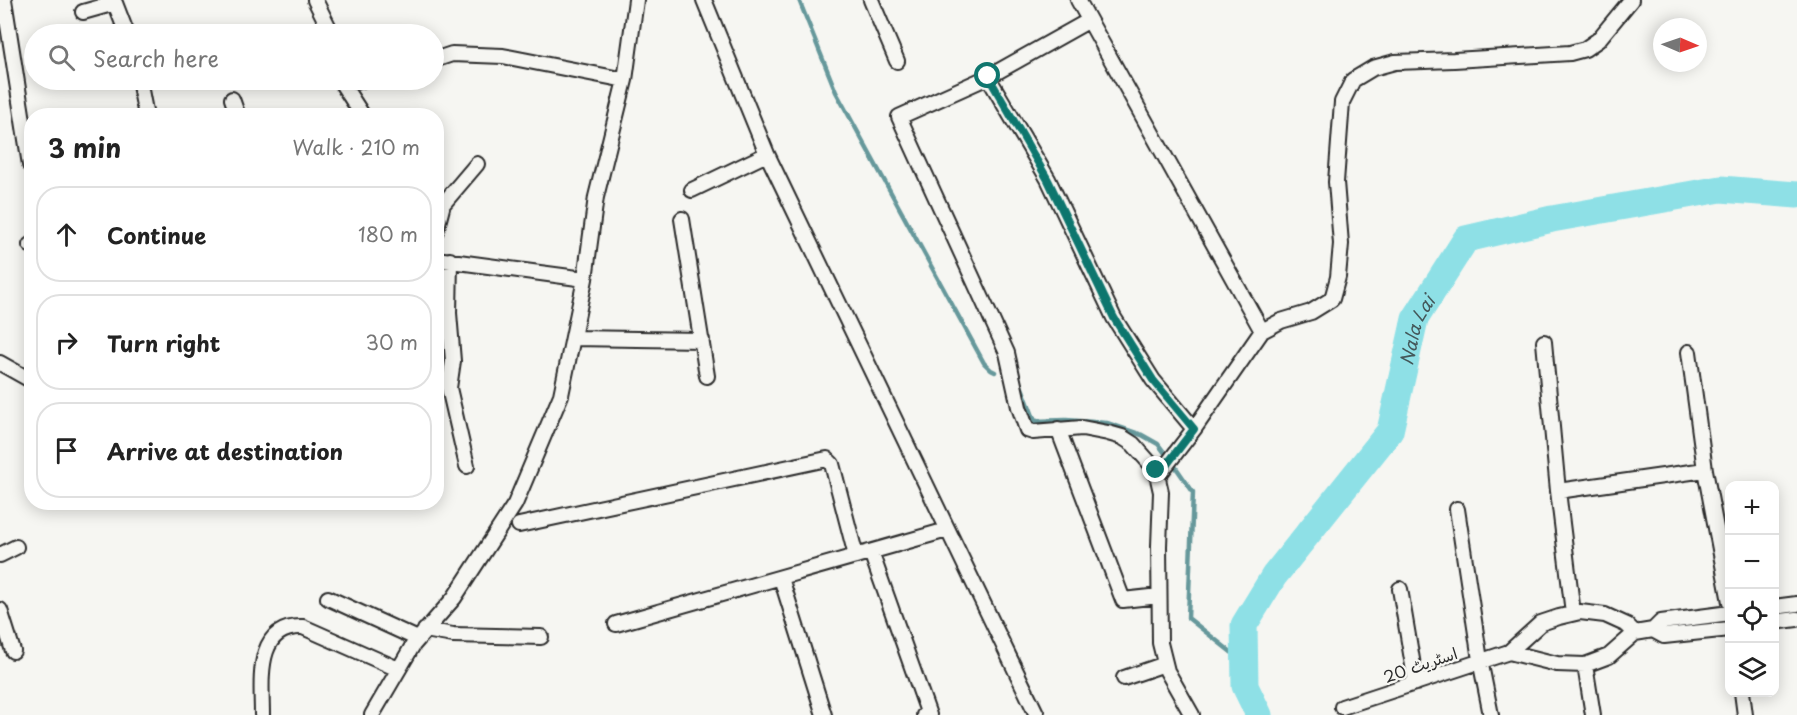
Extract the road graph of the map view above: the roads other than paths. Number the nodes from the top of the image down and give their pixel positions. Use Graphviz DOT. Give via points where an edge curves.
graph roads {
  1 [pos="4,0"];
  2 [pos="315,0"];
  3 [pos="636,0"];
  4 [pos="704,0"];
  5 [pos="871,0"];
  6 [pos="1078,0"];
  7 [pos="1631,0"];
  8 [pos="82,12"];
  9 [pos="1088,21"];
  10 [pos="123,24"];
  11 [pos="327,24"];
  12 [pos="444,57"];
  13 [pos="897,61"];
  14 [pos="988,76"];
  15 [pos="625,80"];
  16 [pos="141,90"];
  17 [pos="348,90"];
  18 [pos="232,99"];
  19 [pos="144,108"];
  20 [pos="235,108"];
  21 [pos="358,108"];
  22 [pos="24,127"];
  23 [pos="766,154"];
  24 [pos="477,164"];
  25 [pos="692,190"];
  26 [pos="444,198"];
  27 [pos="682,219"];
  28 [pos="444,260"];
  29 [pos="444,269"];
  30 [pos="585,279"];
  31 [pos="1262,331"];
  32 [pos="573,338"];
  33 [pos="702,340"];
  34 [pos="1544,342"];
  35 [pos="1689,352"];
  36 [pos="0,363"];
  37 [pos="24,376"];
  38 [pos="707,376"];
  39 [pos="1058,429"];
  40 [pos="1194,429"];
  41 [pos="467,466"];
  42 [pos="1704,470"];
  43 [pos="1158,476"];
  44 [pos="1558,491"];
  45 [pos="1457,508"];
  46 [pos="519,525"];
  47 [pos="947,530"];
  48 [pos="16,547"];
  49 [pos="871,552"];
  50 [pos="0,555"];
  51 [pos="856,556"];
  52 [pos="781,578"];
  53 [pos="1400,589"];
  54 [pos="1727,589"];
  55 [pos="1159,596"];
  56 [pos="328,598"];
  57 [pos="1797,603"];
  58 [pos="1779,606"];
  59 [pos="0,610"];
  60 [pos="1573,613"];
  61 [pos="1725,614"];
  62 [pos="1797,619"];
  63 [pos="1779,621"];
  64 [pos="616,624"];
  65 [pos="1653,630"];
  66 [pos="1725,630"];
  67 [pos="1635,633"];
  68 [pos="422,635"];
  69 [pos="542,637"];
  70 [pos="13,651"];
  71 [pos="1509,652"];
  72 [pos="1480,660"];
  73 [pos="1165,664"];
  74 [pos="1585,665"];
  75 [pos="398,669"];
  76 [pos="1124,678"];
  77 [pos="1416,683"];
  78 [pos="1742,697"];
  79 [pos="1342,707"];
  80 [pos="1034,714"];
  81 [pos="262,715"];
  82 [pos="372,715"];
  83 [pos="824,715"];
  84 [pos="924,715"];
  85 [pos="1192,715"];
  86 [pos="1491,715"];
  87 [pos="1593,715"];
  88 [pos="1744,715"];
  1 -- 22 [label="street"];
  2 -- 11 [label="street"];
  3 -- 15 [label="street"];
  4 -- 23 [label="street"];
  5 -- 13 [label="street"];
  6 -- 9 [label="street"];
  7 -- 31 [label="street" via="1598,40 1585,49 1395,62 1373,68 1353,80 1342,102 1336,182 1341,244 1332,299 1311,312"];
  8 -- 10 [label="street" via="115,3"];
  9 -- 14 [label="street"];
  9 -- 31 [label="street"];
  12 -- 15 [label="street" via="503,56"];
  14 -- 39 [label="street" via="899,117 1007,352 1018,407 1027,430"];
  14 -- 40 [label="street" via="1048,180 1114,318 1153,380"];
  15 -- 30 [label="street" via="596,198"];
  16 -- 19 [label="street"];
  17 -- 21 [label="street"];
  18 -- 20 [label="street"];
  23 -- 25 [label="street"];
  23 -- 47 [label="street"];
  24 -- 26 [label="street"];
  27 -- 33 [label="street"];
  28 -- 30 [label="street"];
  29 -- 41 [label="street" via="453,361 449,388"];
  30 -- 32 [label="street"];
  31 -- 40 [label="street"];
  32 -- 33 [label="street"];
  32 -- 68 [label="street" via="561,395 515,504 454,598"];
  33 -- 38 [label="street"];
  34 -- 44 [label="street"];
  35 -- 42 [label="street"];
  36 -- 37 [label="street"];
  39 -- 43 [label="street" via="1082,428 1122,437 1142,452"];
  39 -- 55 [label="street" via="1123,600"];
  40 -- 43 [label="street"];
  42 -- 44 [label="street"];
  42 -- 54 [label="street"];
  43 -- 55 [label="street"];
  44 -- 60 [label="street"];
  45 -- 72 [label="street"];
  46 -- 51 [label="street" via="827,459 832,464"];
  47 -- 49 [label="street"];
  47 -- 80 [label="street"];
  48 -- 50 [label="street"];
  49 -- 51 [label="street"];
  49 -- 84 [label="street" via="929,715"];
  51 -- 52 [label="street"];
  52 -- 64 [label="street"];
  52 -- 83 [label="street"];
  53 -- 77 [label="street"];
  55 -- 73 [label="street" via="1160,643"];
  56 -- 68 [label="street"];
  57 -- 58 [label="street"];
  59 -- 70 [label="street"];
  60 -- 67 [label="street, اسٹریٹ 20" via="1605,615"];
  60 -- 71 [label="street, اسٹریٹ 20" via="1541,623"];
  61 -- 65 [label="street" via="1661,622"];
  62 -- 63 [label="street"];
  65 -- 66 [label="street" via="1664,636"];
  65 -- 67 [label="street"];
  67 -- 74 [label="street, اسٹریٹ 20" via="1609,656"];
  68 -- 69 [label="street"];
  68 -- 75 [label="street"];
  71 -- 72 [label="street, اسٹریٹ 20"];
  71 -- 74 [label="street, اسٹریٹ 20" via="1557,664"];
  72 -- 77 [label="street, اسٹریٹ 20"];
  72 -- 86 [label="street"];
  73 -- 76 [label="street"];
  73 -- 85 [label="street"];
  74 -- 87 [label="street"];
  75 -- 81 [label="street" via="303,627 295,627 271,639 263,656"];
  75 -- 82 [label="street"];
  77 -- 79 [label="street, اسٹریٹ 20"];
  78 -- 88 [label="street"];
}
